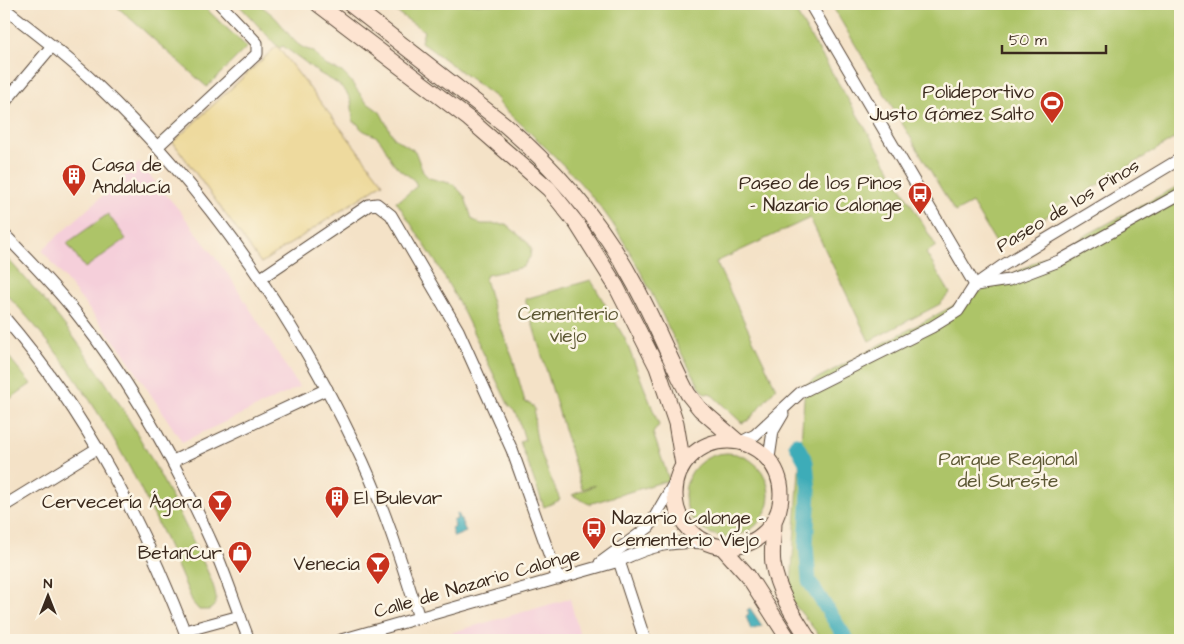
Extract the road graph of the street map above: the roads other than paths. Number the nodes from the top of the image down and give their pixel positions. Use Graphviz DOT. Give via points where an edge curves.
graph roads {
  1 [pos="220,4"];
  2 [pos="318,4"];
  3 [pos="350,4"];
  4 [pos="810,4"];
  5 [pos="4,8"];
  6 [pos="52,46"];
  7 [pos="4,103"];
  8 [pos="157,147"];
  9 [pos="1180,159"];
  10 [pos="1180,194"];
  11 [pos="4,234"];
  12 [pos="261,278"];
  13 [pos="975,285"];
  14 [pos="4,317"];
  15 [pos="327,389"];
  16 [pos="790,401"];
  17 [pos="739,442"];
  18 [pos="98,448"];
  19 [pos="768,458"];
  20 [pos="173,461"];
  21 [pos="683,465"];
  22 [pos="676,480"];
  23 [pos="4,506"];
  24 [pos="774,521"];
  25 [pos="715,545"];
  26 [pos="619,561"];
  27 [pos="594,567"];
  28 [pos="558,579"];
  29 [pos="240,616"];
  30 [pos="420,618"];
  31 [pos="186,636"];
  32 [pos="249,640"];
  33 [pos="341,640"];
  34 [pos="645,640"];
  35 [pos="789,640"];
  36 [pos="809,640"];
  1 -- 8 [label="street" via="257,43 257,54"];
  2 -- 21 [label="main road" via="489,136 549,189 577,224 616,286 657,367 676,423"];
  3 -- 17 [label="main road" via="510,129 570,190 634,282 688,394 700,409"];
  4 -- 13 [label="street"];
  5 -- 6 [label="street"];
  6 -- 7 [label="street"];
  6 -- 8 [label="street" via="95,83"];
  8 -- 12 [label="street" via="208,207"];
  9 -- 13 [label="street, Paseo de los Pinos"];
  10 -- 13 [label="street, Paseo de los Pinos" via="1059,261 1009,280"];
  11 -- 20 [label="street" via="81,319 113,363"];
  12 -- 15 [label="street"];
  12 -- 28 [label="street" via="368,205 378,204 385,208 458,330 512,450"];
  13 -- 16 [label="street, Paseo de los Pinos" via="958,311"];
  14 -- 18 [label="street" via="54,380"];
  15 -- 20 [label="street"];
  15 -- 30 [label="street" via="373,486"];
  16 -- 17 [label="street, Paseo de los Pinos" via="755,435"];
  16 -- 19 [label="street, Paseo de los Pinos" via="773,430"];
  17 -- 19 [label="main road" via="751,445"];
  17 -- 21 [label="main road" via="715,442 702,447"];
  18 -- 23 [label="street"];
  18 -- 31 [label="street" via="158,564"];
  19 -- 24 [label="main road" via="778,472 782,489"];
  20 -- 29 [label="street" via="215,549"];
  21 -- 22 [label="main road"];
  22 -- 25 [label="main road" via="678,512 690,531"];
  22 -- 27 [label="street, Calle de Nazario Calonge" via="649,527"];
  24 -- 25 [label="main road" via="752,542 738,546"];
  24 -- 36 [label="main road" via="773,564 778,584 785,602"];
  25 -- 26 [label="street, Calle de Nazario Calonge" via="664,544"];
  25 -- 35 [label="main road" via="748,576"];
  26 -- 27 [label="street, Calle de Nazario Calonge"];
  26 -- 34 [label="street"];
  27 -- 28 [label="street, Calle de Nazario Calonge"];
  28 -- 30 [label="street, Calle de Nazario Calonge"];
  29 -- 31 [label="street"];
  29 -- 32 [label="street"];
  30 -- 33 [label="street, Calle de Nazario Calonge"];
}
